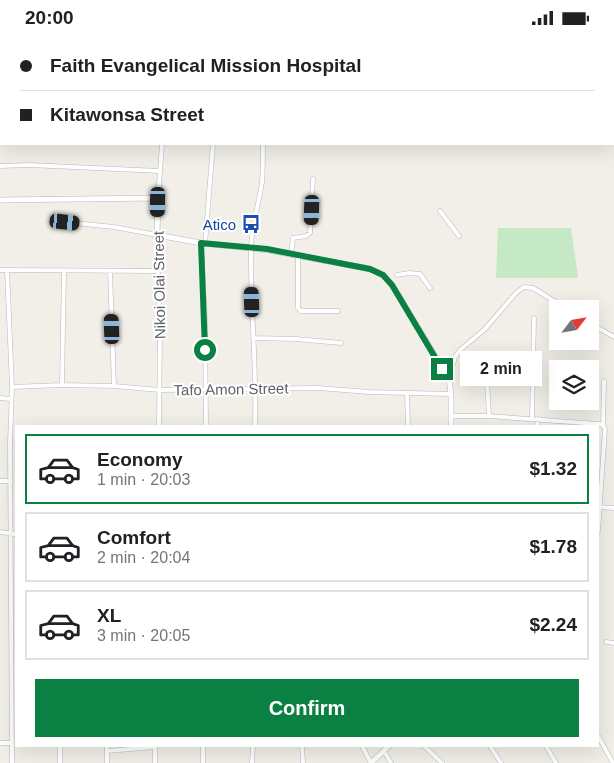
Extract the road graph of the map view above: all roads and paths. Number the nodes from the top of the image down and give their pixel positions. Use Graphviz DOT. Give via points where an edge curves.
graph roads {
  1 [pos="162,145"];
  2 [pos="213,145"];
  3 [pos="263,145"];
  4 [pos="0,166"];
  5 [pos="160,171"];
  6 [pos="313,179"];
  7 [pos="158,198"];
  8 [pos="0,199"];
  9 [pos="440,211"];
  10 [pos="54,221"];
  11 [pos="156,235"];
  12 [pos="459,236"];
  13 [pos="203,243"];
  14 [pos="251,248"];
  15 [pos="290,255"];
  16 [pos="298,256"];
  17 [pos="64,269"];
  18 [pos="0,270"];
  19 [pos="7,270"];
  20 [pos="110,271"];
  21 [pos="159,271"];
  22 [pos="397,275"];
  23 [pos="430,288"];
  24 [pos="552,300"];
  25 [pos="338,311"];
  26 [pos="534,318"];
  27 [pos="599,328"];
  28 [pos="254,337"];
  29 [pos="614,337"];
  30 [pos="340,343"];
  31 [pos="486,363"];
  32 [pos="449,379"];
  33 [pos="604,381"];
  34 [pos="62,385"];
  35 [pos="114,386"];
  36 [pos="12,387"];
  37 [pos="206,389"];
  38 [pos="256,389"];
  39 [pos="160,390"];
  40 [pos="407,393"];
  41 [pos="451,394"];
  42 [pos="0,398"];
  43 [pos="10,399"];
  44 [pos="489,415"];
  45 [pos="451,416"];
  46 [pos="532,418"];
  47 [pos="538,419"];
  48 [pos="571,424"];
  49 [pos="159,425"];
  50 [pos="206,425"];
  51 [pos="255,425"];
  52 [pos="408,425"];
  53 [pos="451,425"];
  54 [pos="537,425"];
  55 [pos="603,425"];
  56 [pos="0,481"];
  57 [pos="11,481"];
  58 [pos="599,496"];
  59 [pos="599,507"];
  60 [pos="614,507"];
  61 [pos="0,532"];
  62 [pos="14,534"];
  63 [pos="606,642"];
  64 [pos="614,643"];
  65 [pos="599,738"];
  66 [pos="0,743"];
  67 [pos="12,743"];
  68 [pos="60,747"];
  69 [pos="155,747"];
  70 [pos="203,747"];
  71 [pos="253,747"];
  72 [pos="302,747"];
  73 [pos="363,747"];
  74 [pos="388,747"];
  75 [pos="425,747"];
  76 [pos="491,747"];
  77 [pos="547,747"];
  78 [pos="107,749"];
  79 [pos="384,751"];
  80 [pos="12,763"];
  81 [pos="60,763"];
  82 [pos="107,763"];
  83 [pos="155,763"];
  84 [pos="203,763"];
  85 [pos="252,763"];
  86 [pos="303,763"];
  87 [pos="371,763"];
  88 [pos="391,763"];
  89 [pos="442,763"];
  90 [pos="501,763"];
  91 [pos="556,763"];
  92 [pos="613,763"];
  1 -- 5 [label="street, Nikoi Olai Street"];
  2 -- 13 [label="street"];
  3 -- 14 [label="street" via="262,182 252,224"];
  4 -- 5 [label="street"];
  5 -- 7 [label="street, Nikoi Olai Street"];
  6 -- 15 [label="street" via="310,233 293,238"];
  7 -- 8 [label="street"];
  7 -- 11 [label="street, Nikoi Olai Street"];
  9 -- 12 [label="street"];
  10 -- 11 [label="street"];
  11 -- 13 [label="street"];
  11 -- 21 [label="street, Nikoi Olai Street"];
  13 -- 14 [label="street"];
  13 -- 37 [label="street"];
  14 -- 15 [label="street"];
  14 -- 28 [label="street"];
  15 -- 16 [label="street"];
  16 -- 25 [label="street" via="298,308 301,311"];
  16 -- 32 [label="street" via="370,269 383,275"];
  17 -- 19 [label="street"];
  17 -- 20 [label="street"];
  17 -- 34 [label="street"];
  18 -- 19 [label="street"];
  19 -- 36 [label="street"];
  20 -- 21 [label="street"];
  20 -- 35 [label="street"];
  21 -- 39 [label="street, Nikoi Olai Street"];
  22 -- 23 [label="street" via="420,274"];
  24 -- 32 [label="street" via="533,288 524,287 516,293 484,330 460,350"];
  26 -- 46 [label="street"];
  27 -- 29 [label="street"];
  28 -- 30 [label="street"];
  28 -- 38 [label="street"];
  31 -- 44 [label="street"];
  32 -- 41 [label="street"];
  33 -- 55 [label="street"];
  34 -- 35 [label="street, Tafo Amon Street"];
  34 -- 36 [label="street, Tafo Amon Street"];
  35 -- 39 [label="street, Tafo Amon Street"];
  36 -- 43 [label="street"];
  37 -- 38 [label="street, Tafo Amon Street"];
  37 -- 39 [label="street, Tafo Amon Street"];
  37 -- 50 [label="street"];
  38 -- 40 [label="street, Tafo Amon Street" via="318,388"];
  38 -- 51 [label="street"];
  39 -- 49 [label="street, Nikoi Olai Street"];
  40 -- 41 [label="street, Tafo Amon Street"];
  40 -- 52 [label="street"];
  41 -- 45 [label="street"];
  42 -- 43 [label="street"];
  43 -- 57 [label="street"];
  44 -- 45 [label="street"];
  44 -- 46 [label="street"];
  45 -- 53 [label="street"];
  46 -- 47 [label="street"];
  47 -- 48 [label="street"];
  47 -- 54 [label="street"];
  48 -- 55 [label="street"];
  55 -- 58 [label="street"];
  56 -- 57 [label="street"];
  57 -- 62 [label="street"];
  59 -- 60 [label="street"];
  61 -- 62 [label="street"];
  62 -- 67 [label="street"];
  63 -- 64 [label="street"];
  65 -- 92 [label="street"];
  66 -- 67 [label="street"];
  67 -- 80 [label="street"];
  68 -- 81 [label="street"];
  69 -- 78 [label="street"];
  69 -- 83 [label="street"];
  70 -- 84 [label="street"];
  71 -- 85 [label="street"];
  72 -- 86 [label="street"];
  73 -- 87 [label="street"];
  74 -- 79 [label="street"];
  75 -- 89 [label="street"];
  76 -- 90 [label="street"];
  77 -- 91 [label="street"];
  78 -- 82 [label="street"];
  79 -- 87 [label="street"];
  79 -- 88 [label="street"];
}
